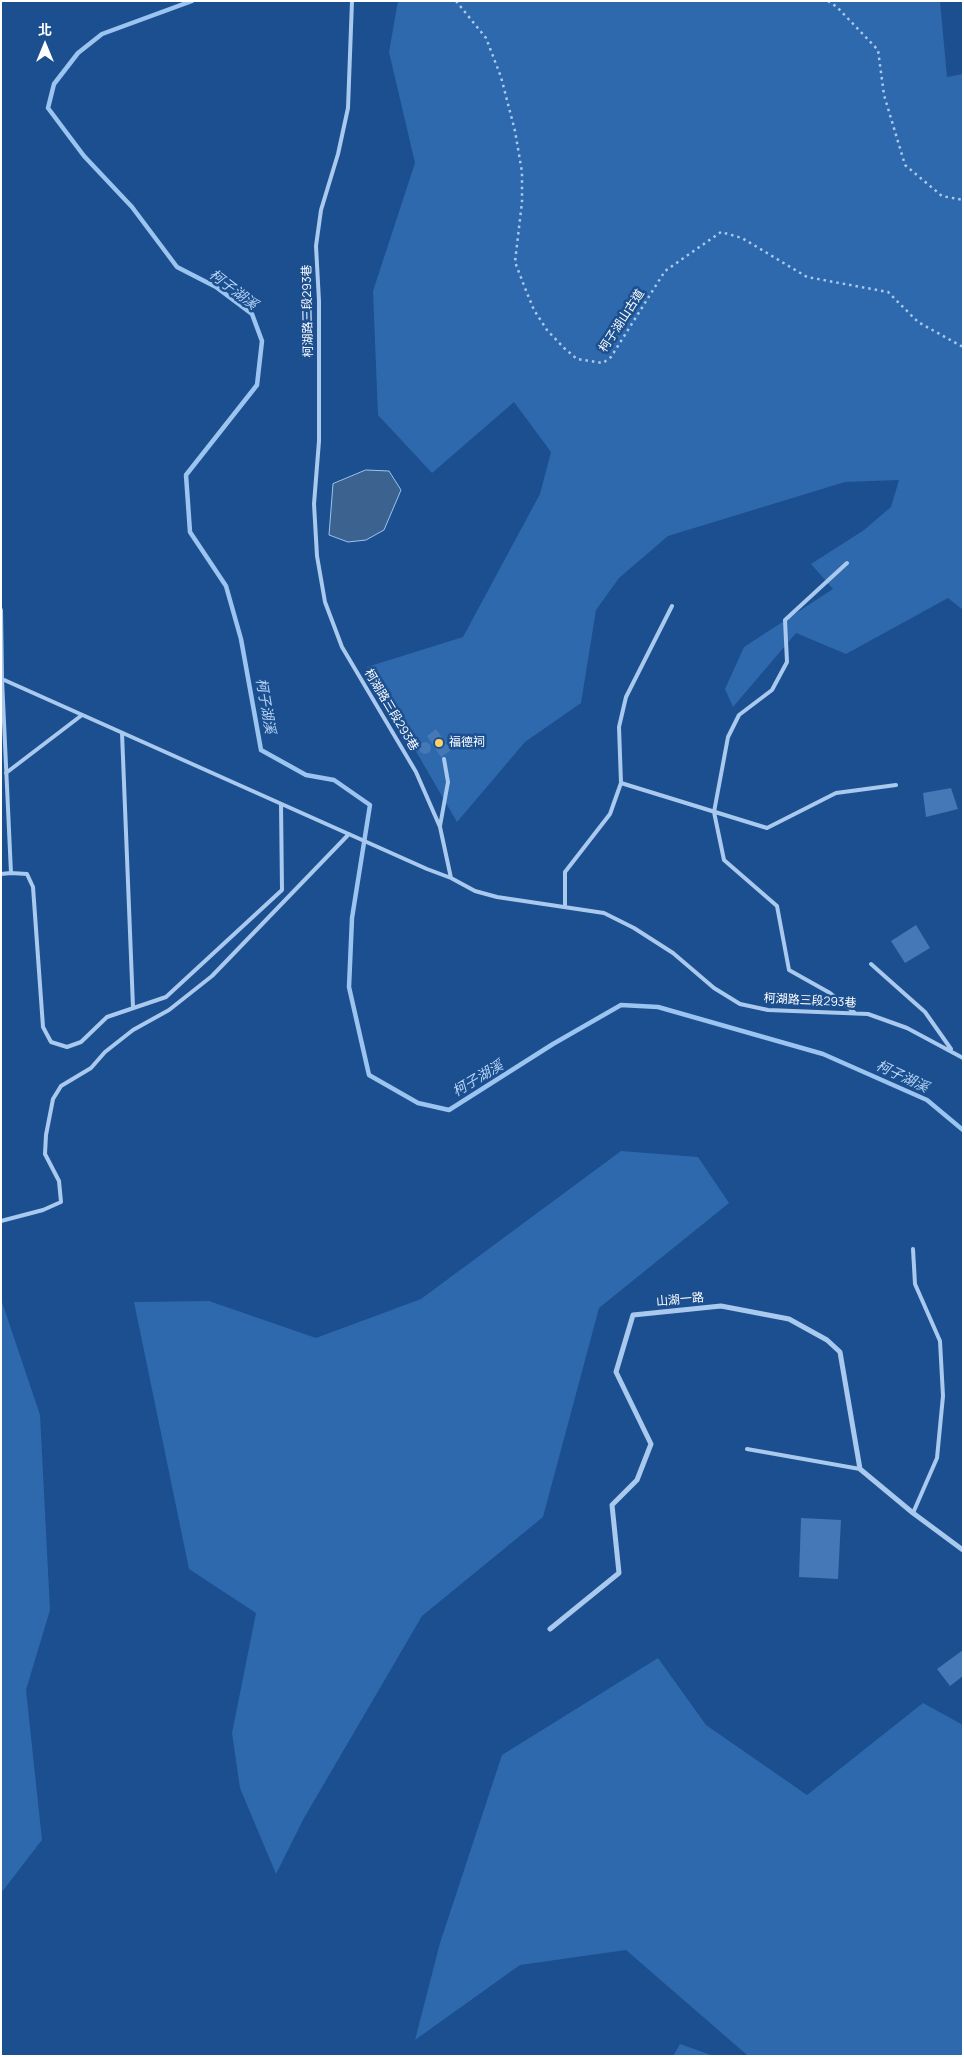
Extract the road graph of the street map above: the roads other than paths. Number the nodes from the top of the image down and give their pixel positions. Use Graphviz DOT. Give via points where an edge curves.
graph roads {
  1 [pos="352,1"];
  2 [pos="847,563"];
  3 [pos="672,606"];
  4 [pos="1,610"];
  5 [pos="2,620"];
  6 [pos="2,679"];
  7 [pos="82,715"];
  8 [pos="122,732"];
  9 [pos="444,759"];
  10 [pos="6,773"];
  11 [pos="621,783"];
  12 [pos="896,785"];
  13 [pos="281,804"];
  14 [pos="714,812"];
  15 [pos="440,827"];
  16 [pos="349,834"];
  17 [pos="11,873"];
  18 [pos="1,874"];
  19 [pos="451,878"];
  20 [pos="565,906"];
  21 [pos="871,964"];
  22 [pos="133,1007"];
  23 [pos="855,1014"];
  24 [pos="952,1051"];
  25 [pos="963,1058"];
  26 [pos="1,1221"];
  27 [pos="913,1249"];
  28 [pos="747,1449"];
  29 [pos="860,1469"];
  30 [pos="913,1513"];
  31 [pos="963,1550"];
  32 [pos="550,1629"];
  1 -- 15 [label="lane, 柯湖路三段293巷" via="348,108 321,210 316,246 319,441 314,504 317,556 325,602 342,647 416,772"];
  2 -- 14 [label="lane" via="785,620 787,662 772,690 739,715 728,737"];
  3 -- 11 [label="lane" via="626,697 619,727"];
  4 -- 5 [label="lane"];
  5 -- 6 [label="lane"];
  6 -- 7 [label="lane"];
  6 -- 10 [label="lane"];
  7 -- 8 [label="lane"];
  7 -- 10 [label="lane"];
  8 -- 13 [label="lane"];
  8 -- 22 [label="lane"];
  9 -- 15 [label="lane" via="448,782"];
  10 -- 17 [label="lane"];
  11 -- 14 [label="lane"];
  11 -- 20 [label="lane" via="610,814 565,872"];
  12 -- 14 [label="lane" via="836,793 766,828"];
  13 -- 16 [label="lane"];
  13 -- 22 [label="lane" via="282,890 166,997"];
  14 -- 23 [label="lane" via="724,860 777,906 789,970 830,993"];
  15 -- 19 [label="lane, 柯湖路三段293巷"];
  16 -- 19 [label="lane"];
  16 -- 26 [label="lane" via="212,976 169,1010 133,1030 90,1068 62,1086 54,1099 45,1154 59,1181 62,1202"];
  17 -- 18 [label="lane"];
  17 -- 22 [label="lane" via="27,874 33,887 43,1027 51,1042 67,1047 81,1042 107,1017"];
  19 -- 20 [label="lane, 柯湖路三段293巷" via="475,891 497,897"];
  20 -- 23 [label="lane, 柯湖路三段293巷" via="604,913 634,928 740,1004 768,1010"];
  21 -- 24 [label="lane" via="924,1012"];
  23 -- 24 [label="lane, 柯湖路三段293巷" via="868,1014 907,1028"];
  24 -- 25 [label="lane, 柯湖路三段293巷"];
  27 -- 30 [label="lane" via="915,1284 940,1341 943,1396 937,1458"];
  28 -- 29 [label="lane"];
  29 -- 30 [label="street"];
  29 -- 32 [label="street, 山湖一路" via="840,1352 827,1340 789,1319 721,1306 633,1315 616,1372 651,1444 637,1480 612,1505 619,1573"];
  30 -- 31 [label="street"];
}
